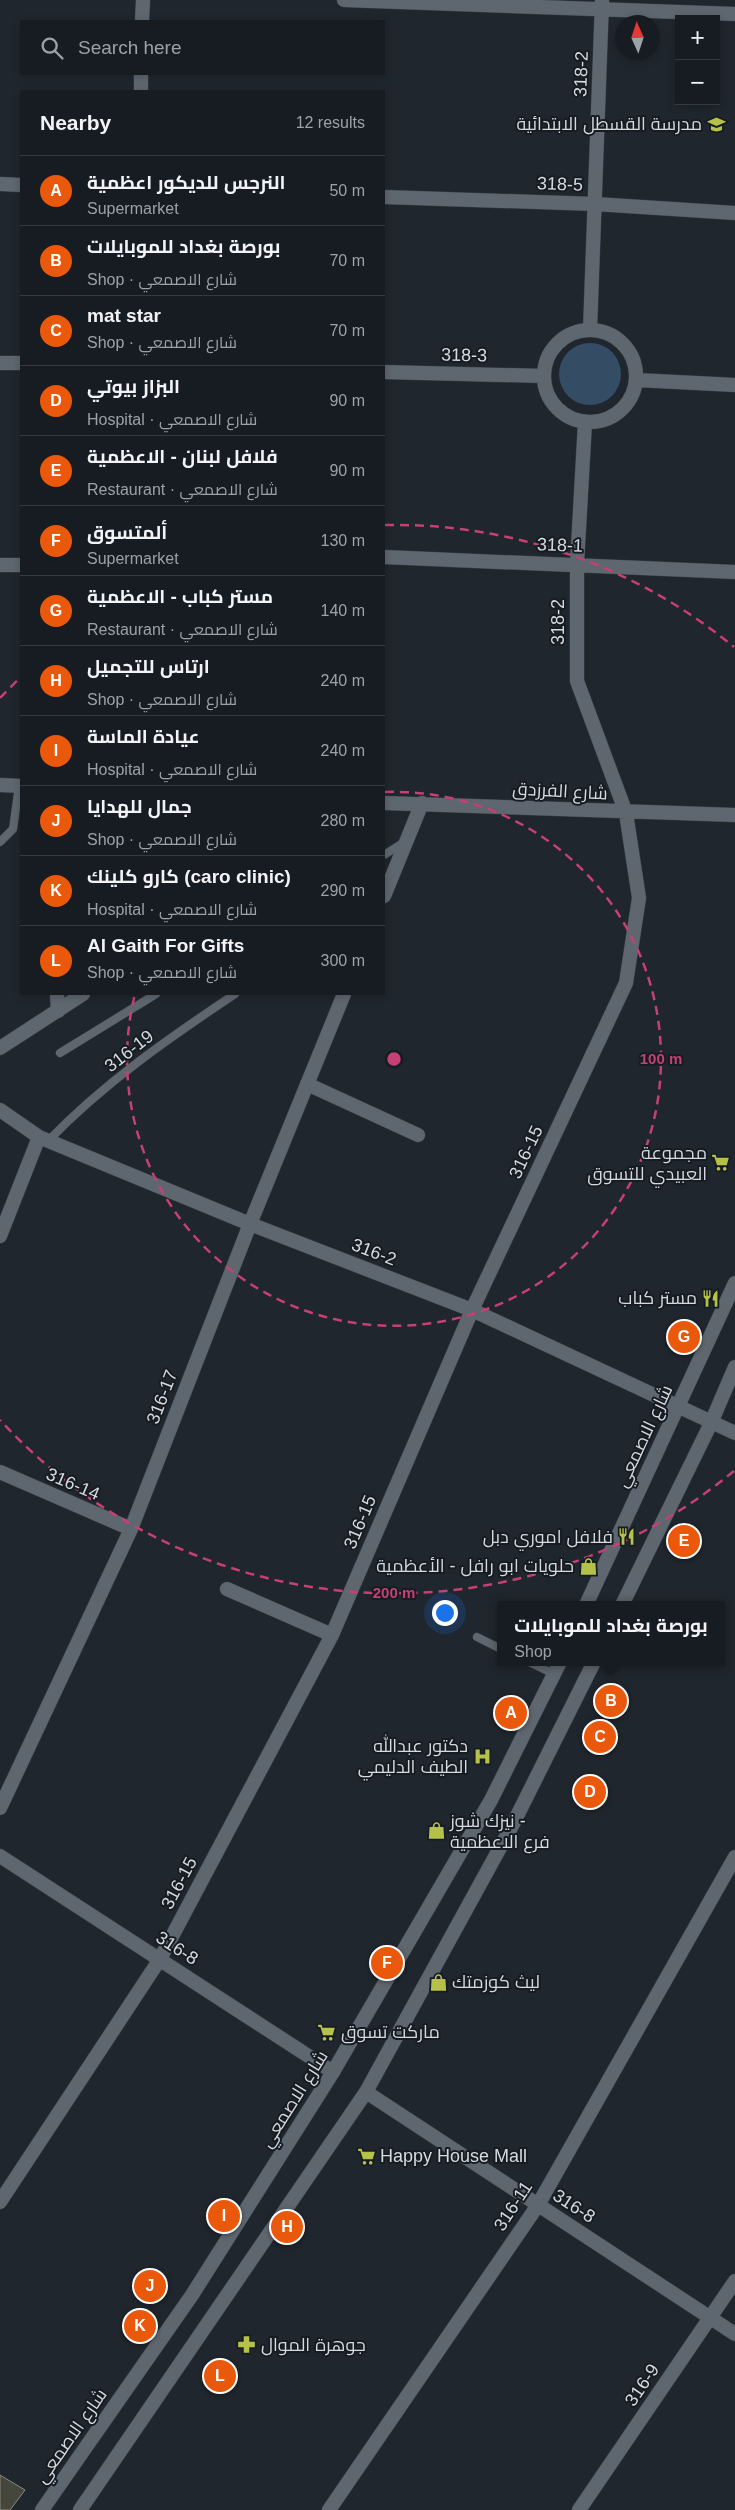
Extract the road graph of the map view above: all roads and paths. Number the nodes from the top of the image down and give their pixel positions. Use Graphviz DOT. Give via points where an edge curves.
graph roads {
  1 [pos="143,0"];
  2 [pos="344,0"];
  3 [pos="602,5"];
  4 [pos="735,14"];
  5 [pos="142,20"];
  6 [pos="141,75"];
  7 [pos="141,90"];
  8 [pos="0,184"];
  9 [pos="20,185"];
  10 [pos="385,197"];
  11 [pos="595,204"];
  12 [pos="735,213"];
  13 [pos="590,330"];
  14 [pos="0,363"];
  15 [pos="20,363"];
  16 [pos="385,372"];
  17 [pos="543,376"];
  18 [pos="637,380"];
  19 [pos="735,385"];
  20 [pos="585,422"];
  21 [pos="385,557"];
  22 [pos="577,564"];
  23 [pos="0,565"];
  24 [pos="20,565"];
  25 [pos="735,572"];
  26 [pos="0,785"];
  27 [pos="20,786"];
  28 [pos="385,803"];
  29 [pos="422,803"];
  30 [pos="626,813"];
  31 [pos="735,815"];
  32 [pos="406,841"];
  33 [pos="0,842"];
  34 [pos="385,854"];
  35 [pos="385,894"];
  36 [pos="57,995"];
  37 [pos="82,995"];
  38 [pos="154,995"];
  39 [pos="234,995"];
  40 [pos="344,995"];
  41 [pos="58,1011"];
  42 [pos="0,1048"];
  43 [pos="60,1052"];
  44 [pos="307,1084"];
  45 [pos="0,1110"];
  46 [pos="418,1135"];
  47 [pos="44,1139"];
  48 [pos="250,1224"];
  49 [pos="0,1236"];
  50 [pos="735,1283"];
  51 [pos="472,1310"];
  52 [pos="735,1367"];
  53 [pos="678,1407"];
  54 [pos="711,1423"];
  55 [pos="735,1432"];
  56 [pos="0,1472"];
  57 [pos="131,1529"];
  58 [pos="227,1589"];
  59 [pos="588,1601"];
  60 [pos="624,1601"];
  61 [pos="332,1635"];
  62 [pos="477,1638"];
  63 [pos="497,1647"];
  64 [pos="592,1666"];
  65 [pos="557,1668"];
  66 [pos="0,1808"];
  67 [pos="0,1856"];
  68 [pos="735,1857"];
  69 [pos="160,1959"];
  70 [pos="333,2072"];
  71 [pos="366,2092"];
  72 [pos="0,2202"];
  73 [pos="538,2204"];
  74 [pos="735,2280"];
  75 [pos="711,2318"];
  76 [pos="735,2334"];
  77 [pos="42,2510"];
  78 [pos="80,2510"];
  79 [pos="329,2510"];
  80 [pos="579,2510"];
  1 -- 5 [label="street"];
  2 -- 3 [label="street"];
  3 -- 4 [label="street"];
  3 -- 11 [label="street, 318-2"];
  6 -- 7 [label="street"];
  8 -- 9 [label="street"];
  10 -- 11 [label="street, 318-5"];
  11 -- 12 [label="street, 318-5"];
  11 -- 13 [label="street, 318-2"];
  13 -- 17 [label="street" via="576,332 552,349"];
  13 -- 18 [label="street" via="605,332 619,340 629,351"];
  14 -- 15 [label="street"];
  16 -- 17 [label="street, 318-3"];
  17 -- 20 [label="street" via="548,396 560,412"];
  18 -- 19 [label="street"];
  18 -- 20 [label="street" via="625,407 614,416 600,422"];
  20 -- 22 [label="street, 318-2"];
  21 -- 22 [label="street, 318-1"];
  22 -- 25 [label="street, 318-1"];
  22 -- 30 [label="street, 318-2" via="577,681"];
  23 -- 24 [label="street"];
  26 -- 27 [label="street"];
  27 -- 33 [label="lane" via="13,829"];
  28 -- 29 [label="street, شارع الفرزدق"];
  29 -- 30 [label="street, شارع الفرزدق"];
  29 -- 32 [label="street"];
  30 -- 31 [label="street, شارع الفرزدق"];
  30 -- 51 [label="street, 316-15" via="639,898 626,983"];
  32 -- 34 [label="lane"];
  32 -- 35 [label="street"];
  36 -- 41 [label="street"];
  37 -- 41 [label="street"];
  38 -- 43 [label="lane"];
  39 -- 47 [label="lane, 316-19" via="166,1040"];
  40 -- 44 [label="street, 316-17"];
  41 -- 42 [label="street"];
  44 -- 46 [label="street"];
  44 -- 48 [label="street, 316-17"];
  45 -- 47 [label="street, 316-2"];
  47 -- 48 [label="street, 316-2"];
  47 -- 49 [label="street"];
  48 -- 51 [label="street, 316-2"];
  48 -- 57 [label="street, 316-17"];
  50 -- 53 [label="street, شارع الاصمعي"];
  51 -- 53 [label="street, 316-2"];
  51 -- 61 [label="street, 316-15"];
  52 -- 54 [label="street"];
  53 -- 54 [label="street, 316-2"];
  53 -- 59 [label="street, شارع الاصمعي"];
  54 -- 55 [label="street, 316-2"];
  54 -- 60 [label="street"];
  56 -- 57 [label="street, 316-14"];
  57 -- 66 [label="street, 316-17"];
  58 -- 61 [label="street"];
  61 -- 69 [label="street, 316-15"];
  62 -- 63 [label="lane"];
  64 -- 71 [label="street" via="513,1824"];
  65 -- 70 [label="street, شارع الاصمعي" via="491,1800"];
  67 -- 69 [label="street, 316-8"];
  68 -- 73 [label="street, 316-11"];
  69 -- 70 [label="street, 316-8"];
  69 -- 72 [label="street, 316-15"];
  70 -- 77 [label="street, شارع الاصمعي" via="192,2295"];
  71 -- 73 [label="street, 316-8"];
  71 -- 78 [label="street"];
  73 -- 75 [label="street, 316-8"];
  73 -- 79 [label="street, 316-11"];
  74 -- 75 [label="street, 316-9"];
  75 -- 76 [label="street, 316-8"];
  75 -- 80 [label="street, 316-9"];
}
